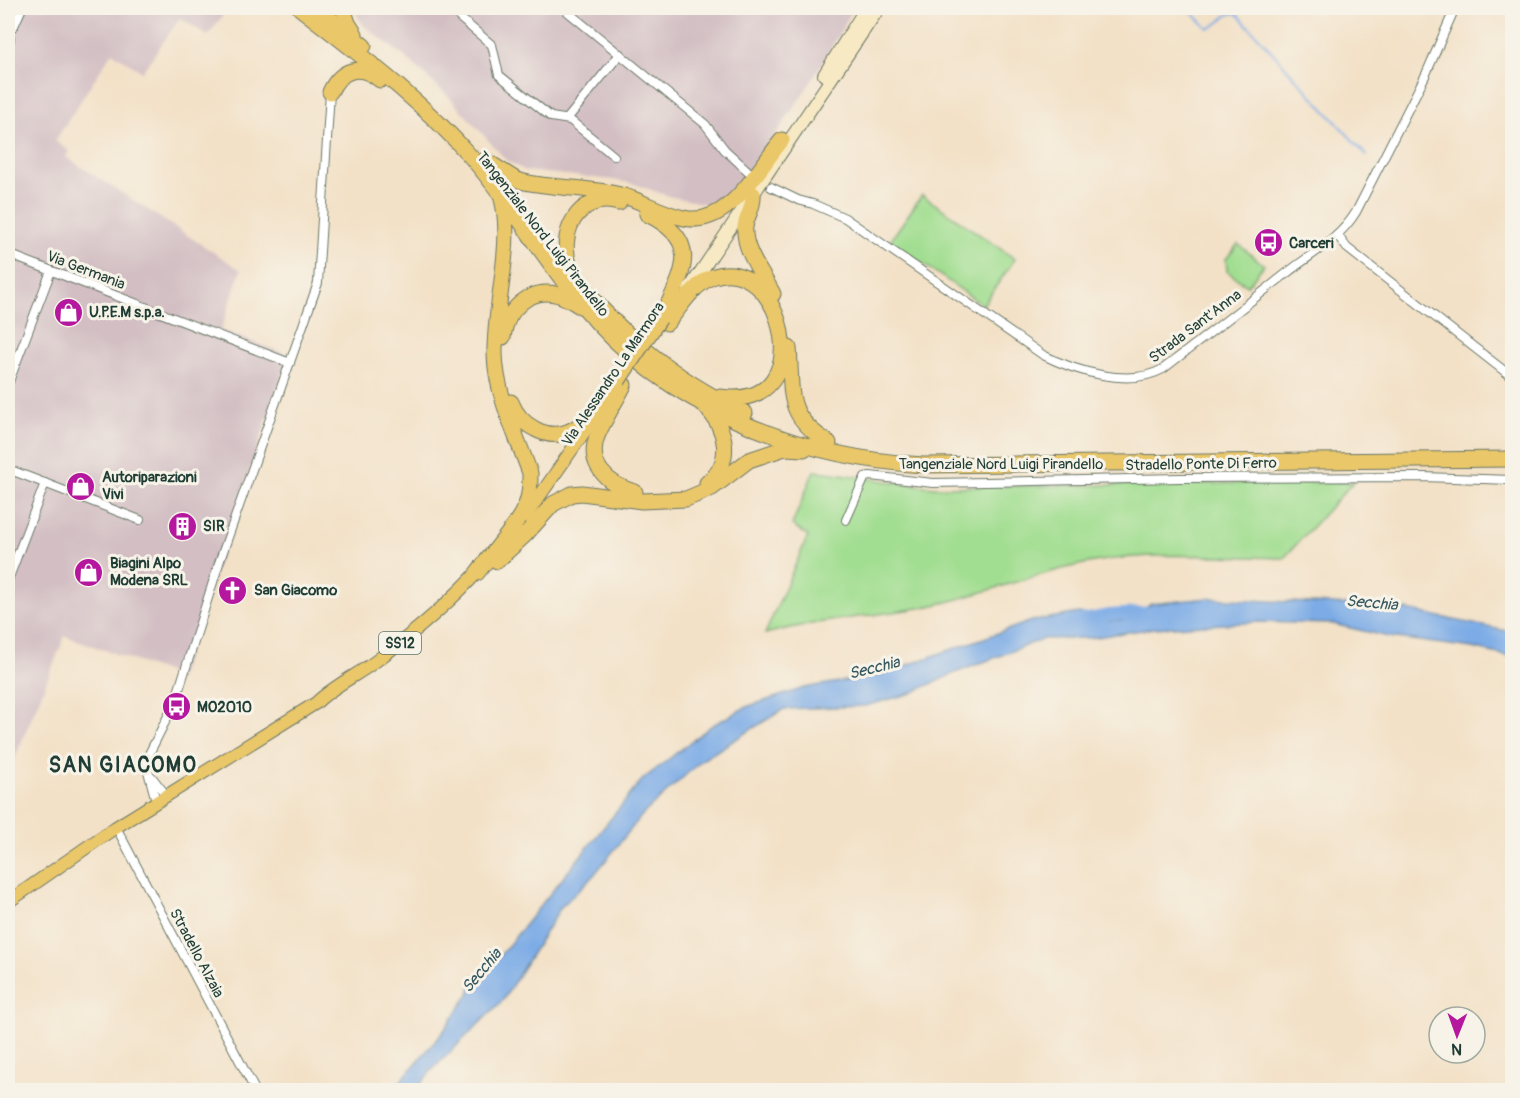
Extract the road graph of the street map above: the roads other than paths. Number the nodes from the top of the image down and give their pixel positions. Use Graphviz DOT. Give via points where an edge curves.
graph roads {
  1 [pos="22,8"];
  2 [pos="300,8"];
  3 [pos="317,8"];
  4 [pos="343,8"];
  5 [pos="563,8"];
  6 [pos="866,8"];
  7 [pos="879,8"];
  8 [pos="1455,8"];
  9 [pos="460,18"];
  10 [pos="337,29"];
  11 [pos="8,31"];
  12 [pos="359,42"];
  13 [pos="8,45"];
  14 [pos="620,54"];
  15 [pos="330,92"];
  16 [pos="420,105"];
  17 [pos="567,119"];
  18 [pos="782,140"];
  19 [pos="614,156"];
  20 [pos="485,160"];
  21 [pos="748,171"];
  22 [pos="771,187"];
  23 [pos="499,191"];
  24 [pos="753,194"];
  25 [pos="1338,236"];
  26 [pos="8,254"];
  27 [pos="51,271"];
  28 [pos="576,280"];
  29 [pos="584,308"];
  30 [pos="664,321"];
  31 [pos="290,363"];
  32 [pos="1512,377"];
  33 [pos="621,383"];
  34 [pos="8,384"];
  35 [pos="707,399"];
  36 [pos="829,448"];
  37 [pos="1512,449"];
  38 [pos="1512,459"];
  39 [pos="8,469"];
  40 [pos="1512,480"];
  41 [pos="45,483"];
  42 [pos="140,520"];
  43 [pos="846,520"];
  44 [pos="497,561"];
  45 [pos="477,573"];
  46 [pos="8,580"];
  47 [pos="316,704"];
  48 [pos="161,798"];
  49 [pos="116,827"];
  50 [pos="8,902"];
  51 [pos="255,1090"];
  1 -- 11 [label="street"];
  2 -- 10 [label="highway"];
  3 -- 10 [label="highway"];
  4 -- 12 [label="highway"];
  5 -- 14 [label="street"];
  6 -- 18 [label="main road, Via Alessandro La Marmora"];
  7 -- 24 [label="main road, Via Alessandro La Marmora"];
  8 -- 25 [label="street, Strada Sant'Anna" via="1356,212"];
  9 -- 17 [label="street" via="492,45 499,75 550,117"];
  10 -- 12 [label="highway, Tangenziale Nord Luigi Pirandello"];
  10 -- 16 [label="highway, Tangenziale Nord Luigi Pirandello"];
  11 -- 13 [label="street"];
  12 -- 20 [label="highway, Tangenziale Nord Luigi Pirandello" via="403,77"];
  14 -- 17 [label="street"];
  14 -- 21 [label="street" via="705,124"];
  15 -- 16 [label="highway" via="344,74 358,70 371,72 409,103"];
  15 -- 31 [label="street" via="319,277"];
  16 -- 23 [label="highway, Tangenziale Nord Luigi Pirandello"];
  17 -- 19 [label="street"];
  18 -- 20 [label="highway" via="731,204 713,216 697,220 605,192 524,182"];
  18 -- 30 [label="main road, Via Alessandro La Marmora"];
  20 -- 28 [label="highway, Tangenziale Nord Luigi Pirandello"];
  22 -- 25 [label="street, Strada Sant'Anna" via="845,218 1042,355 1075,368 1128,377 1149,376 1163,369"];
  23 -- 29 [label="highway, Tangenziale Nord Luigi Pirandello"];
  23 -- 45 [label="highway" via="507,224 496,370 530,482 524,510"];
  24 -- 30 [label="main road, Via Alessandro La Marmora"];
  24 -- 36 [label="highway" via="745,226 746,242 784,317 794,405 801,421"];
  25 -- 32 [label="street" via="1347,248"];
  26 -- 27 [label="street, Via Germania"];
  27 -- 31 [label="street, Via Germania"];
  27 -- 34 [label="street"];
  28 -- 30 [label="highway" via="568,263 565,239 576,214 600,202 616,201 637,209 660,220 682,244 682,274"];
  28 -- 35 [label="highway, Tangenziale Nord Luigi Pirandello" via="629,337"];
  29 -- 33 [label="highway" via="546,293 533,295 513,310 504,328 502,353 515,413 541,433 564,434 583,423"];
  29 -- 35 [label="highway, Tangenziale Nord Luigi Pirandello" via="654,372"];
  30 -- 33 [label="main road, Via Alessandro La Marmora, bridge"];
  30 -- 35 [label="highway" via="694,290 720,275 739,275 756,284 772,305 782,358 771,384 748,398"];
  31 -- 48 [label="street" via="220,560 175,702 146,764"];
  33 -- 35 [label="highway" via="597,436 596,460 606,479 618,488 634,492 690,491 714,477 721,468 725,442"];
  33 -- 44 [label="main road, Via Alessandro La Marmora" via="536,514"];
  33 -- 45 [label="main road, Via Alessandro La Marmora" via="530,511"];
  35 -- 36 [label="highway, Tangenziale Nord Luigi Pirandello" via="766,432"];
  36 -- 37 [label="highway, Tangenziale Nord Luigi Pirandello" via="925,456"];
  36 -- 38 [label="highway, Tangenziale Nord Luigi Pirandello" via="872,461 923,465"];
  36 -- 44 [label="highway" via="785,448 749,460 712,488 686,499 642,501 572,494 552,504"];
  39 -- 41 [label="street"];
  40 -- 43 [label="street, Stradello Ponte Di Ferro" via="1180,477 933,483 870,476 865,477"];
  41 -- 42 [label="street"];
  41 -- 46 [label="street"];
  44 -- 47 [label="main road, Via Alessandro La Marmora" via="413,642 329,700"];
  45 -- 47 [label="main road, Via Alessandro La Marmora / SS12" via="408,637"];
  47 -- 48 [label="main road, Via Alessandro La Marmora / SS12"];
  48 -- 49 [label="main road, Via Alessandro La Marmora"];
  49 -- 50 [label="main road, Via Alessandro La Marmora"];
  49 -- 51 [label="street, Stradello Alzaia"];
}
